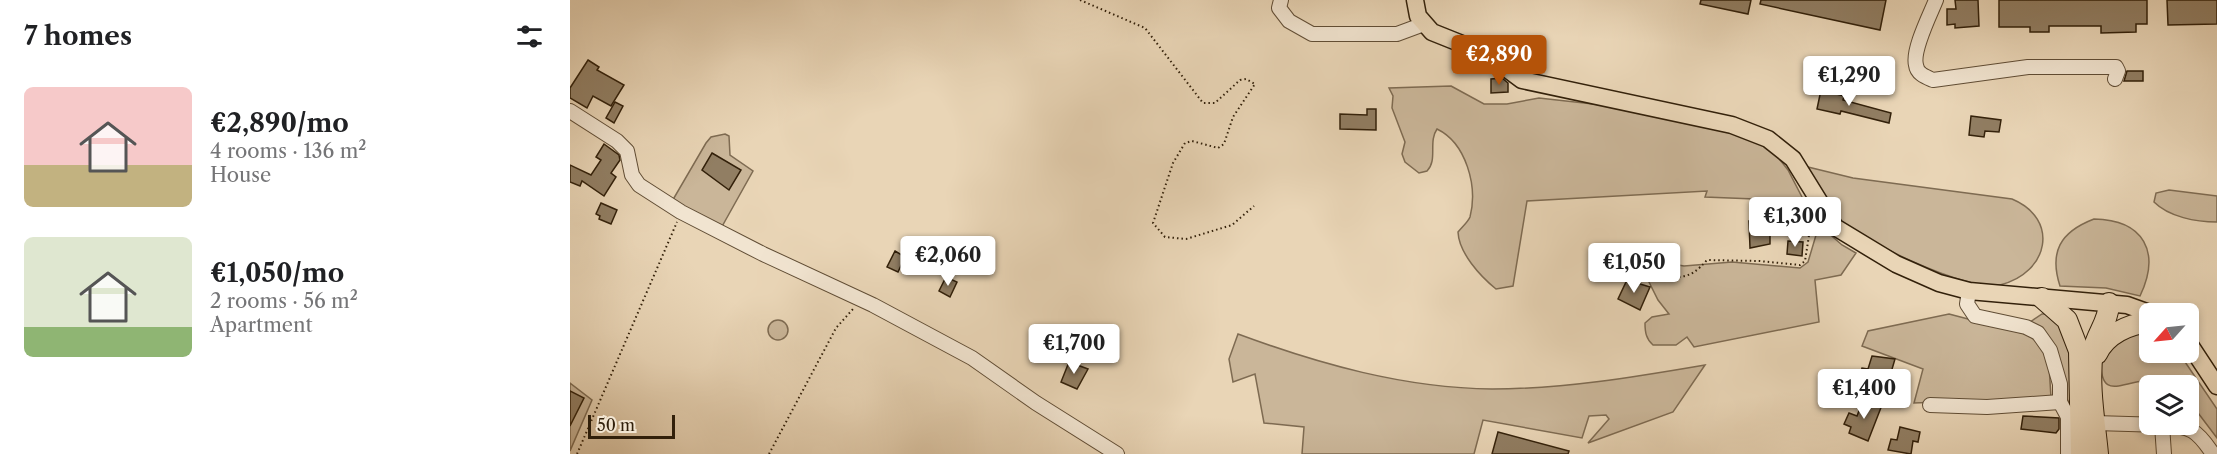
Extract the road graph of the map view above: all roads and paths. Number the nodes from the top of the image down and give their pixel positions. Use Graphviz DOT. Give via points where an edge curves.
graph roads {
  1 [pos="1080,0"];
  2 [pos="1281,0"];
  3 [pos="1415,0"];
  4 [pos="1936,0"];
  5 [pos="1424,24"];
  6 [pos="2115,79"];
  7 [pos="570,111"];
  8 [pos="1254,206"];
  9 [pos="681,212"];
  10 [pos="1824,213"];
  11 [pos="1652,275"];
  12 [pos="1969,291"];
  13 [pos="2042,298"];
  14 [pos="864,301"];
  15 [pos="2109,303"];
  16 [pos="2139,310"];
  17 [pos="2139,324"];
  18 [pos="2079,351"];
  19 [pos="2199,359"];
  20 [pos="2093,368"];
  21 [pos="2217,386"];
  22 [pos="2060,402"];
  23 [pos="1930,405"];
  24 [pos="2095,423"];
  25 [pos="2139,424"];
  26 [pos="2163,435"];
  27 [pos="2197,435"];
  28 [pos="578,454"];
  29 [pos="769,454"];
  30 [pos="1117,454"];
  31 [pos="2068,454"];
  32 [pos="2081,454"];
  33 [pos="2098,454"];
  34 [pos="2164,454"];
  35 [pos="2213,454"];
  1 -- 8 [label="path" via="1145,28 1203,103 1215,103 1240,80 1256,84 1233,117 1224,144 1218,148 1192,141 1185,143 1173,163 1153,223 1157,229 1165,237 1186,239 1232,225"];
  2 -- 5 [label="street" via="1279,8 1289,21 1312,34 1397,34"];
  3 -- 5 [label="main road"];
  4 -- 6 [label="street" via="1916,52 1916,66 1922,75 1933,80 2028,68 2116,67"];
  5 -- 10 [label="main road" via="1441,37 1487,54 1528,82 1732,125 1768,139 1798,165"];
  7 -- 9 [label="street" via="627,151 632,175 639,185"];
  9 -- 14 [label="street"];
  9 -- 28 [label="path"];
  10 -- 11 [label="path" via="1810,229 1806,261 1800,266 1723,259 1707,260 1689,277"];
  10 -- 12 [label="main road" via="1835,228 1896,264"];
  12 -- 13 [label="main road"];
  12 -- 22 [label="street" via="1967,304 1975,316 2038,333 2050,350 2060,384"];
  13 -- 15 [label="main road"];
  13 -- 18 [label="highway" via="2067,320"];
  14 -- 29 [label="path" via="836,328"];
  14 -- 30 [label="street" via="972,358"];
  15 -- 16 [label="main road"];
  15 -- 18 [label="highway" via="2092,317"];
  15 -- 20 [label="highway" via="2107,319 2093,351"];
  17 -- 20 [label="highway" via="2127,327 2108,340 2099,350"];
  18 -- 32 [label="highway"];
  19 -- 21 [label="main road"];
  20 -- 24 [label="highway"];
  22 -- 23 [label="street" via="1987,407"];
  22 -- 31 [label="street" via="2068,417"];
  24 -- 25 [label="street"];
  24 -- 33 [label="highway"];
  26 -- 34 [label="street"];
  27 -- 35 [label="street"];
}
